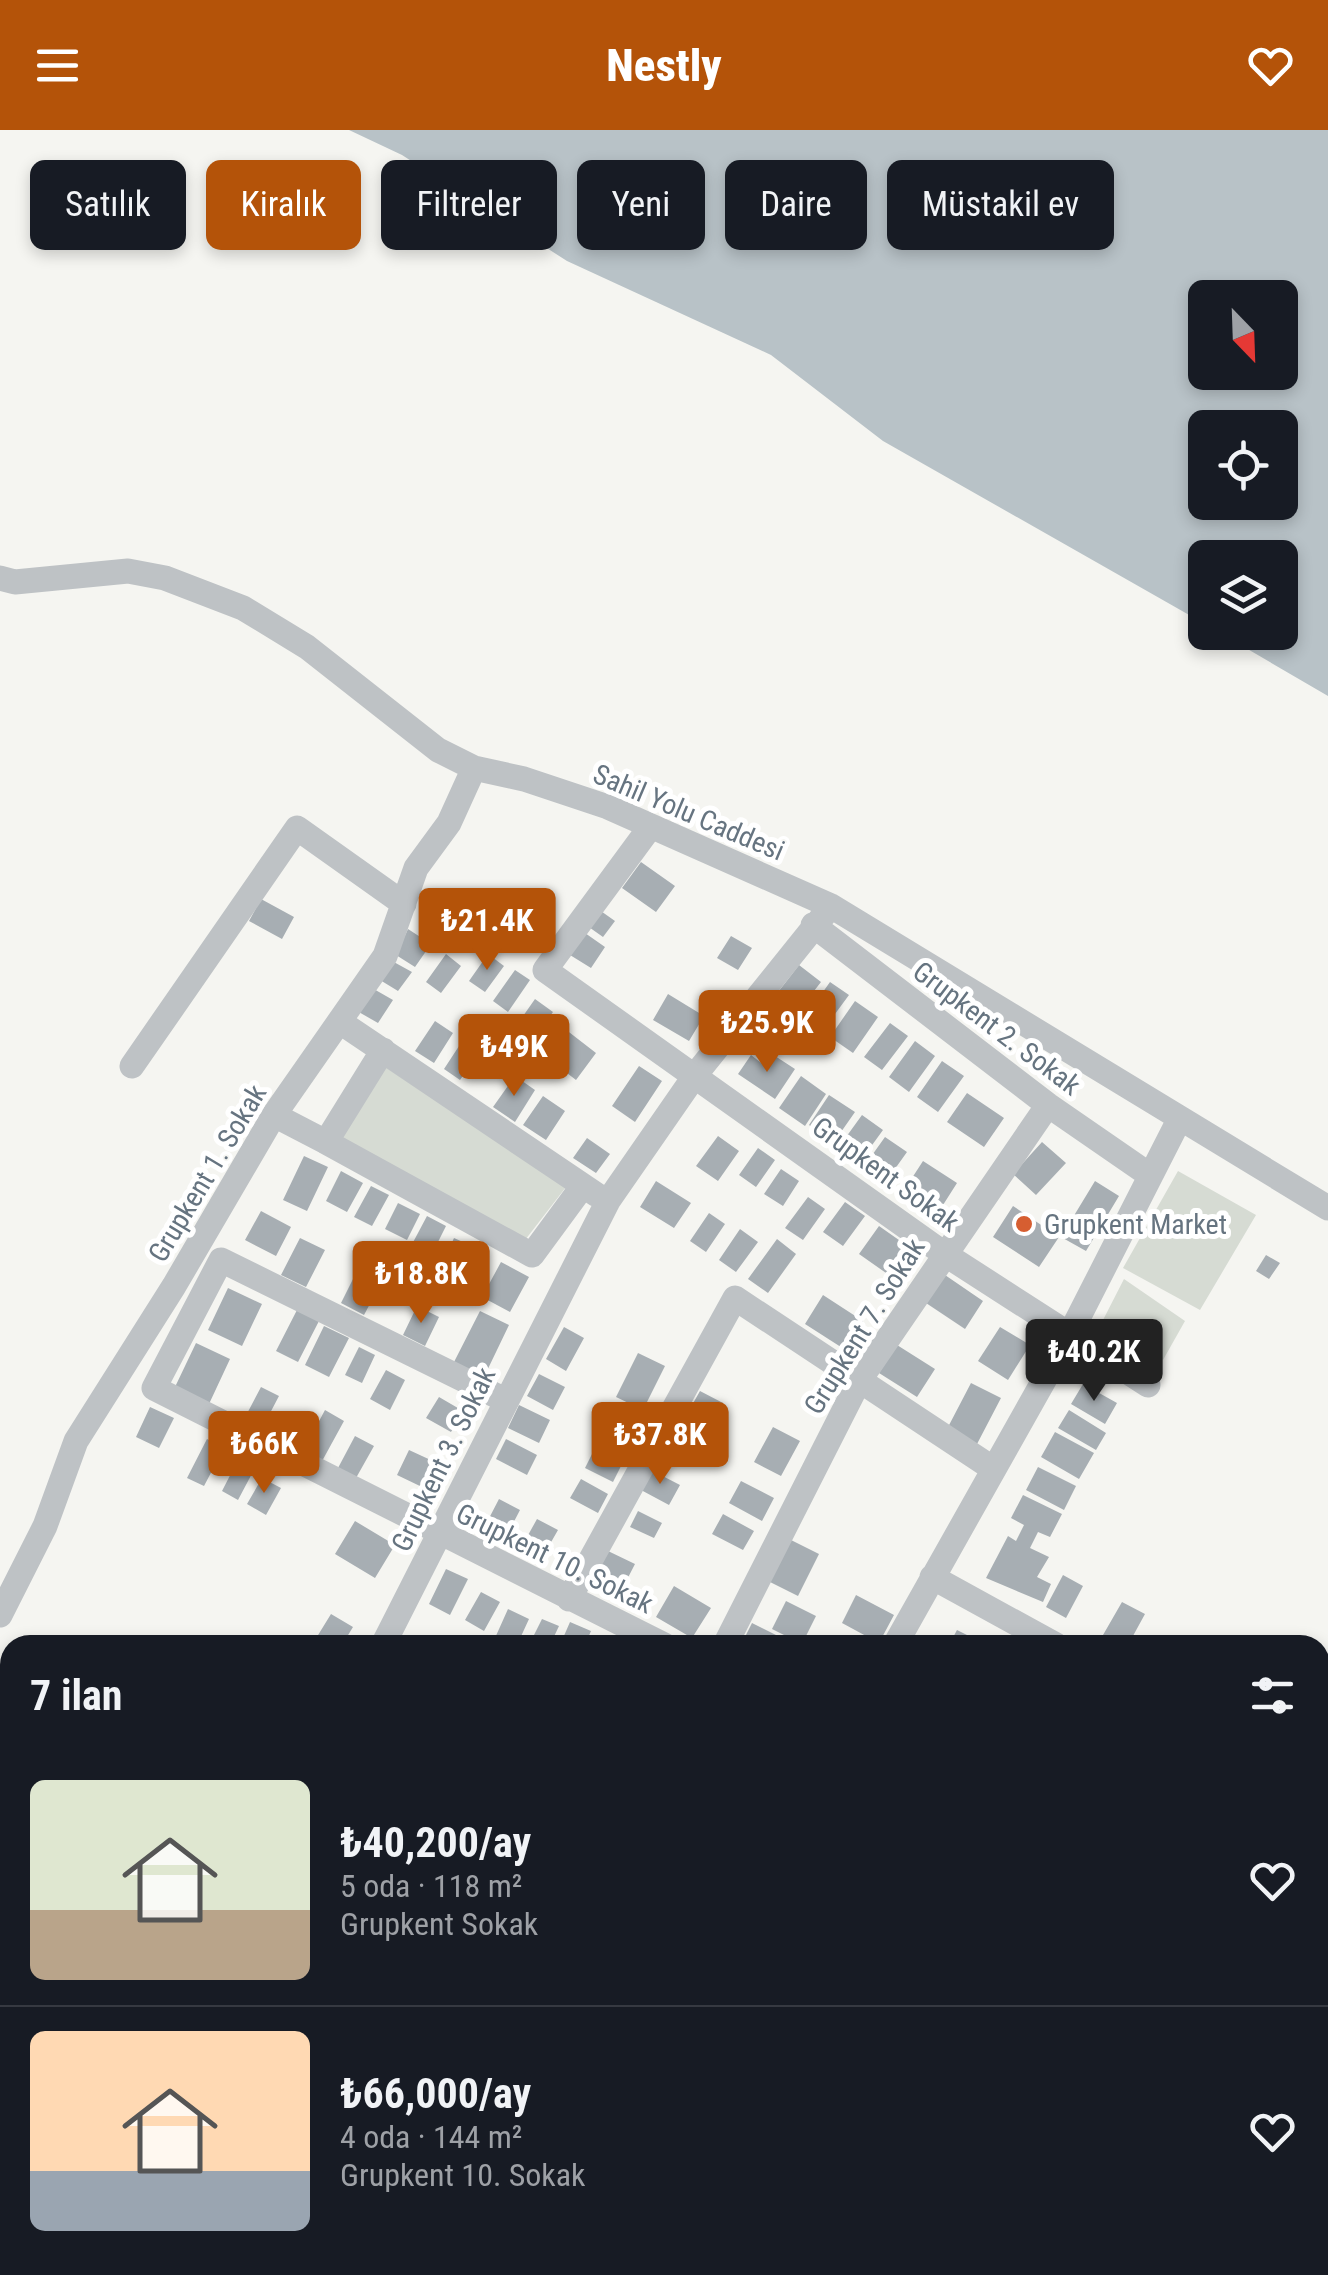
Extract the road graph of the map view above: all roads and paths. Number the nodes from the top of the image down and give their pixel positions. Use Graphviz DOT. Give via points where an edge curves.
graph roads {
  1 [pos="0,578"];
  2 [pos="474,768"];
  3 [pos="651,826"];
  4 [pos="404,904"];
  5 [pos="822,916"];
  6 [pos="340,1022"];
  7 [pos="382,1050"];
  8 [pos="132,1066"];
  9 [pos="696,1074"];
  10 [pos="1048,1106"];
  11 [pos="274,1115"];
  12 [pos="1179,1120"];
  13 [pos="326,1142"];
  14 [pos="1148,1174"];
  15 [pos="582,1187"];
  16 [pos="608,1200"];
  17 [pos="1328,1208"];
  18 [pos="944,1252"];
  19 [pos="1070,1334"];
  20 [pos="859,1381"];
  21 [pos="1148,1384"];
  22 [pos="505,1400"];
  23 [pos="992,1468"];
  24 [pos="440,1536"];
  25 [pos="932,1577"];
  26 [pos="569,1599"];
  27 [pos="0,1615"];
  28 [pos="387,1635"];
  29 [pos="643,1635"];
  30 [pos="730,1635"];
  31 [pos="901,1635"];
  32 [pos="1038,1635"];
  1 -- 2 [label="street, Sahil Yolu Caddesi" via="128,571 200,590 308,647 438,750"];
  2 -- 3 [label="street, Sahil Yolu Caddesi" via="524,779"];
  2 -- 4 [label="street, Grupkent 1. Sokak" via="449,823 416,868"];
  3 -- 5 [label="street, Sahil Yolu Caddesi"];
  3 -- 9 [label="street, Grupkent Sokak" via="545,970"];
  4 -- 6 [label="street, Grupkent 1. Sokak" via="385,956"];
  4 -- 8 [label="street" via="296,828"];
  5 -- 9 [label="street, Grupkent 3. Sokak"];
  5 -- 10 [label="street, Grupkent 2. Sokak"];
  5 -- 12 [label="street, Sahil Yolu Caddesi"];
  6 -- 7 [label="street"];
  6 -- 11 [label="street, Grupkent 1. Sokak"];
  7 -- 13 [label="street"];
  7 -- 15 [label="street"];
  9 -- 16 [label="street, Grupkent 3. Sokak"];
  9 -- 18 [label="street, Grupkent Sokak"];
  10 -- 14 [label="street, Grupkent 2. Sokak"];
  10 -- 18 [label="street, Grupkent 7. Sokak"];
  11 -- 13 [label="street"];
  11 -- 27 [label="street, Grupkent 1. Sokak" via="76,1441 45,1526"];
  12 -- 14 [label="street"];
  12 -- 17 [label="street, Sahil Yolu Caddesi"];
  13 -- 15 [label="street" via="532,1255"];
  14 -- 19 [label="street"];
  15 -- 16 [label="street"];
  16 -- 22 [label="street, Grupkent 3. Sokak"];
  18 -- 19 [label="street, Grupkent Sokak"];
  18 -- 20 [label="street, Grupkent 7. Sokak"];
  19 -- 21 [label="street, Grupkent Sokak"];
  19 -- 23 [label="street"];
  20 -- 23 [label="street"];
  20 -- 26 [label="street" via="735,1298"];
  20 -- 30 [label="street, Grupkent 7. Sokak"];
  22 -- 24 [label="street, Grupkent 3. Sokak"];
  22 -- 24 [label="street, Grupkent 10. Sokak" via="221,1260 154,1388"];
  23 -- 25 [label="street"];
  24 -- 26 [label="street, Grupkent 10. Sokak"];
  24 -- 28 [label="street, Grupkent 3. Sokak"];
  25 -- 31 [label="street"];
  25 -- 32 [label="street"];
  26 -- 29 [label="street, Grupkent 10. Sokak"];
}
